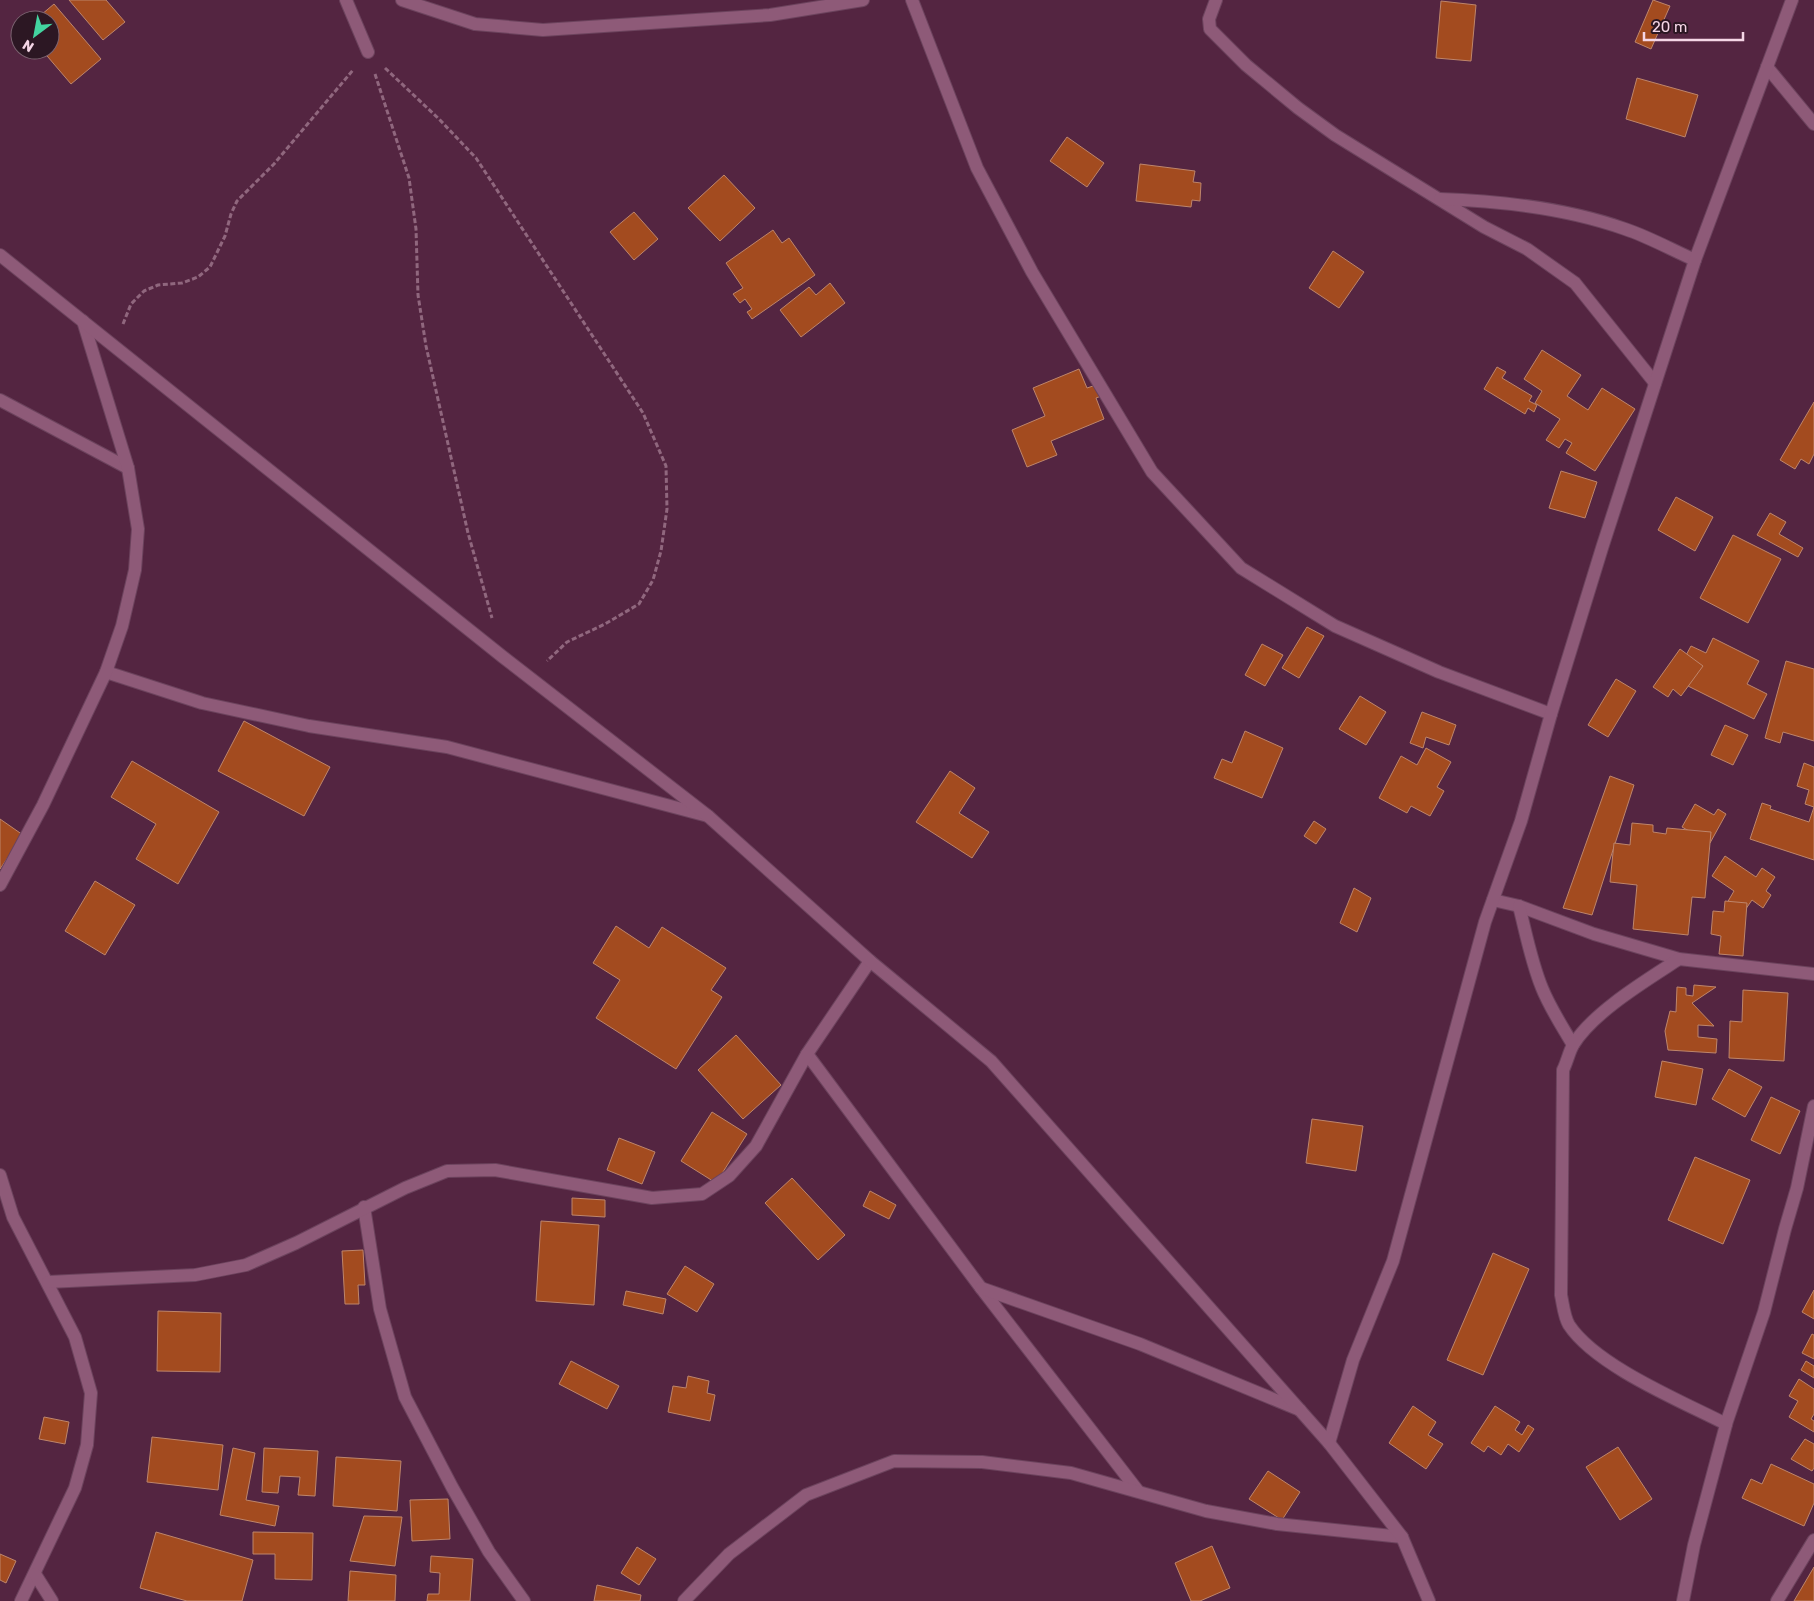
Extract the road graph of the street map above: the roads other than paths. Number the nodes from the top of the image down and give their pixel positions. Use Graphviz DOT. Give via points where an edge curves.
graph roads {
  1 [pos="346,0"];
  2 [pos="402,0"];
  3 [pos="863,0"];
  4 [pos="912,0"];
  5 [pos="1216,0"];
  6 [pos="1792,0"];
  7 [pos="368,52"];
  8 [pos="1767,67"];
  9 [pos="1814,124"];
  10 [pos="1439,199"];
  11 [pos="0,255"];
  12 [pos="1695,260"];
  13 [pos="83,321"];
  14 [pos="1655,383"];
  15 [pos="0,400"];
  16 [pos="128,468"];
  17 [pos="106,672"];
  18 [pos="1551,714"];
  19 [pos="708,816"];
  20 [pos="0,885"];
  21 [pos="1493,900"];
  22 [pos="1519,906"];
  23 [pos="1679,959"];
  24 [pos="870,961"];
  25 [pos="1814,974"];
  26 [pos="1573,1045"];
  27 [pos="807,1054"];
  28 [pos="1814,1106"];
  29 [pos="0,1175"];
  30 [pos="364,1207"];
  31 [pos="13,1218"];
  32 [pos="0,1220"];
  33 [pos="48,1282"];
  34 [pos="981,1288"];
  35 [pos="1300,1410"];
  36 [pos="1726,1424"];
  37 [pos="1329,1443"];
  38 [pos="1138,1491"];
  39 [pos="1402,1537"];
  40 [pos="1814,1540"];
  41 [pos="35,1574"];
  42 [pos="21,1601"];
  43 [pos="52,1601"];
  44 [pos="524,1601"];
  45 [pos="684,1601"];
  46 [pos="1429,1601"];
  47 [pos="1683,1601"];
  48 [pos="1777,1601"];
  1 -- 7 [label="street"];
  2 -- 3 [label="street" via="475,24 543,30 770,15"];
  4 -- 18 [label="street" via="978,168 1032,272 1152,472 1241,568 1335,626 1439,672"];
  5 -- 10 [label="street" via="1209,19 1210,29 1246,65 1335,135"];
  6 -- 8 [label="street"];
  8 -- 9 [label="street"];
  8 -- 12 [label="street"];
  10 -- 12 [label="street" via="1550,208 1625,229"];
  10 -- 14 [label="street" via="1527,248 1575,284"];
  11 -- 13 [label="street"];
  12 -- 14 [label="street"];
  13 -- 16 [label="street"];
  13 -- 19 [label="street"];
  14 -- 18 [label="street"];
  15 -- 16 [label="street"];
  16 -- 17 [label="street" via="138,528 135,570 122,626"];
  17 -- 19 [label="street" via="202,703 308,726 447,747"];
  17 -- 20 [label="street" via="43,805"];
  18 -- 21 [label="street" via="1521,821"];
  19 -- 24 [label="street"];
  21 -- 22 [label="street"];
  21 -- 37 [label="street" via="1393,1260 1353,1360"];
  22 -- 23 [label="street" via="1594,934"];
  22 -- 26 [label="street" via="1542,988"];
  23 -- 25 [label="street"];
  23 -- 26 [label="street" via="1596,1019"];
  24 -- 27 [label="street"];
  24 -- 35 [label="street" via="991,1062"];
  26 -- 36 [label="street" via="1563,1070 1561,1295 1568,1323 1584,1344 1626,1372"];
  27 -- 30 [label="street" via="756,1146 729,1176 702,1194 652,1198 495,1170 447,1171"];
  27 -- 34 [label="street"];
  28 -- 36 [label="street" via="1797,1188 1764,1312"];
  29 -- 31 [label="street"];
  30 -- 33 [label="street" via="246,1265 195,1275"];
  30 -- 44 [label="street" via="380,1309 405,1397 489,1552"];
  31 -- 32 [label="street"];
  31 -- 33 [label="street"];
  33 -- 41 [label="street" via="75,1337 91,1393 87,1445 75,1488"];
  34 -- 35 [label="street" via="1140,1344"];
  34 -- 38 [label="street"];
  35 -- 37 [label="street"];
  36 -- 47 [label="street" via="1694,1545"];
  37 -- 39 [label="street"];
  38 -- 39 [label="street" via="1206,1511 1277,1524"];
  38 -- 45 [label="street" via="1071,1473 982,1462 894,1461 806,1495 729,1554"];
  39 -- 46 [label="street"];
  40 -- 48 [label="street"];
  41 -- 42 [label="street"];
  41 -- 43 [label="street"];
}
